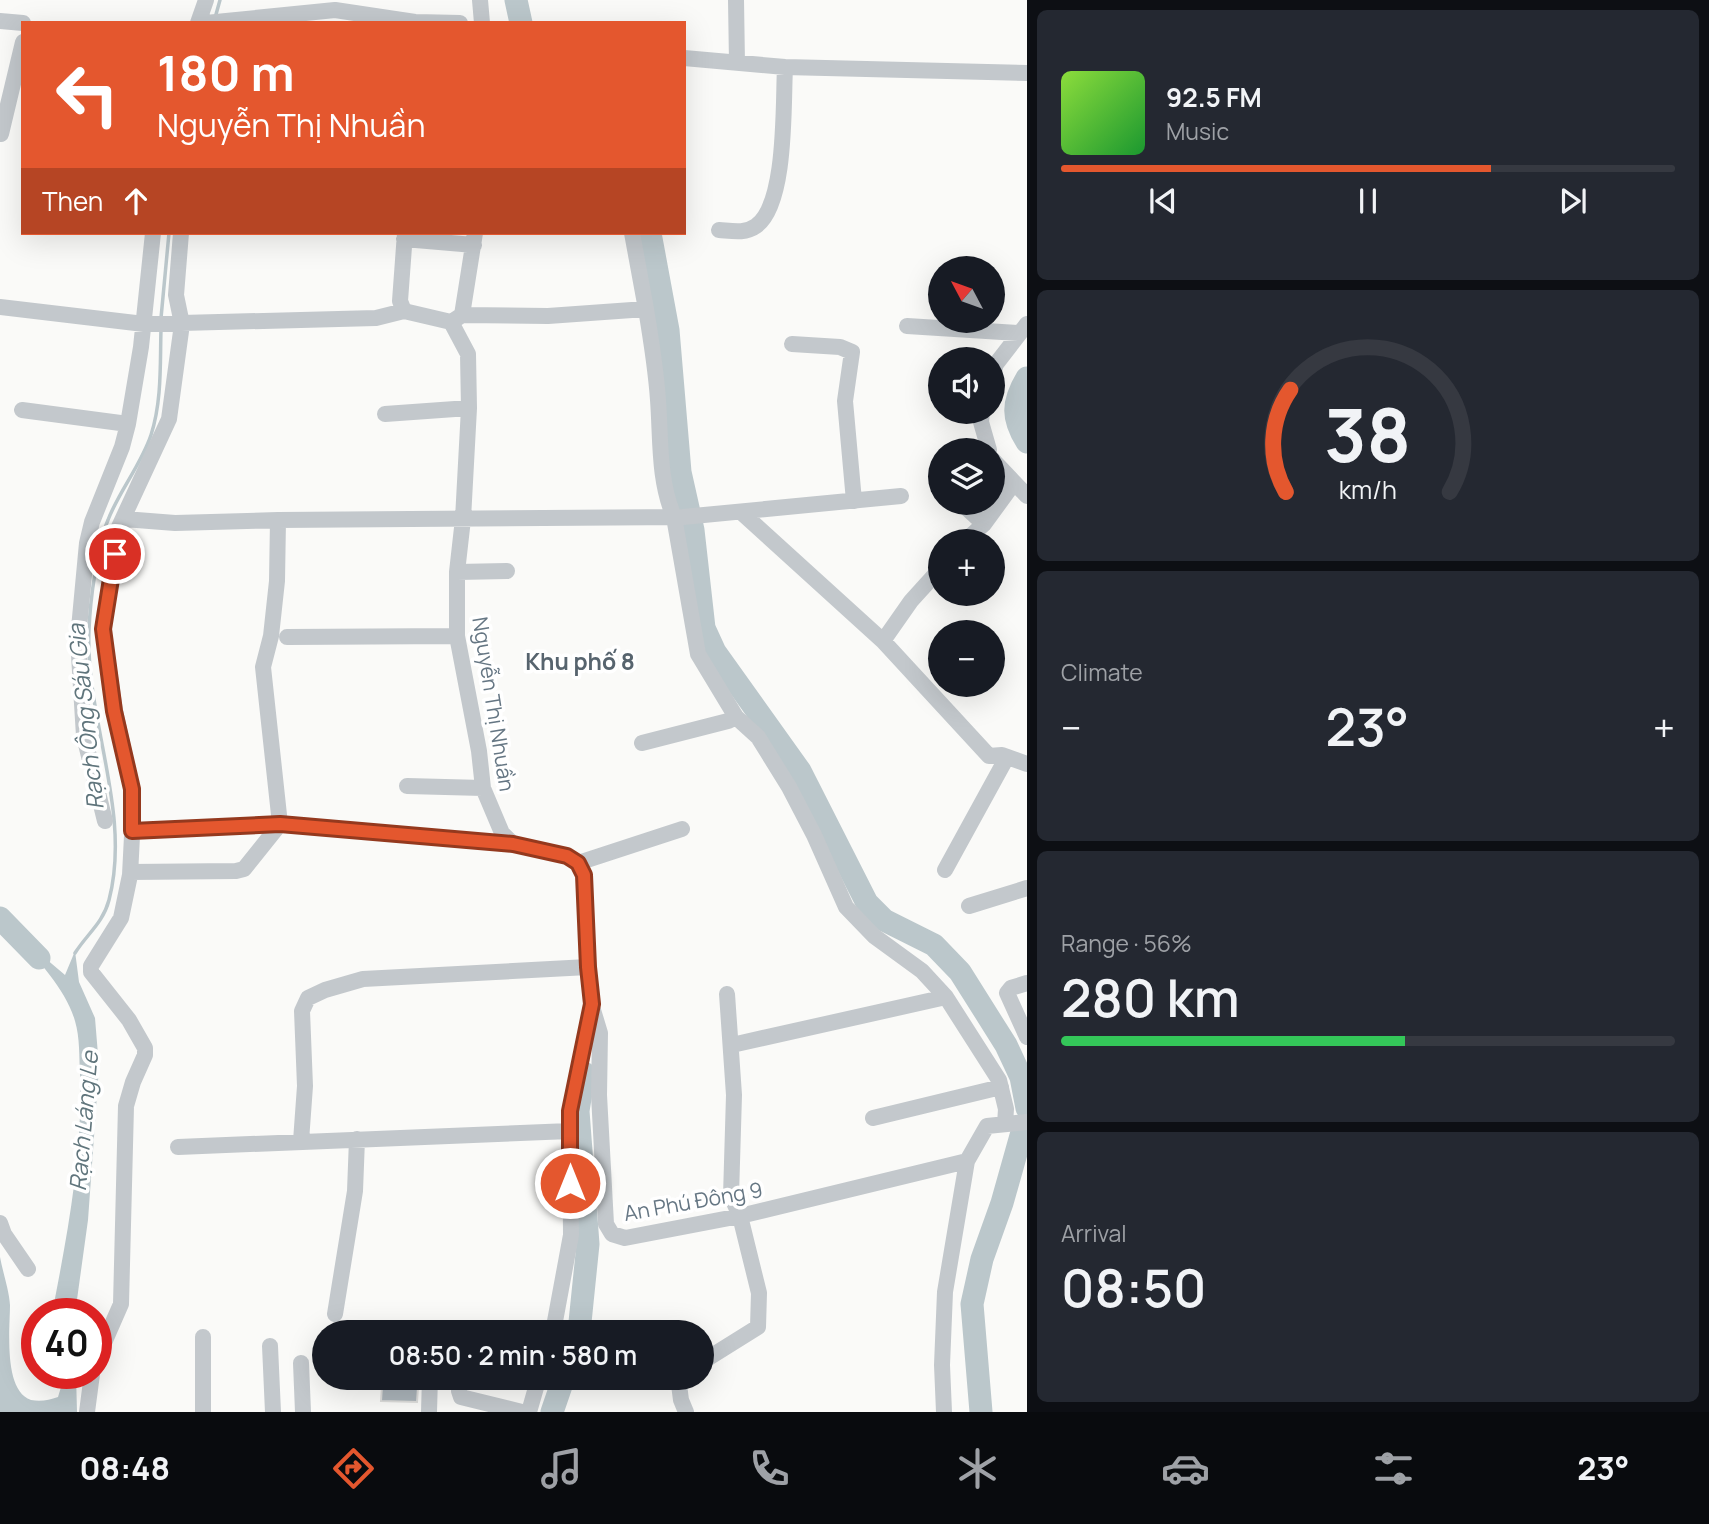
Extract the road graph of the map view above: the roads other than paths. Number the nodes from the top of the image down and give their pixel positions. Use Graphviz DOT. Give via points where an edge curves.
graph roads {
  1 [pos="206,0"];
  2 [pos="480,0"];
  3 [pos="736,0"];
  4 [pos="0,21"];
  5 [pos="199,21"];
  6 [pos="221,21"];
  7 [pos="408,21"];
  8 [pos="482,21"];
  9 [pos="21,23"];
  10 [pos="21,50"];
  11 [pos="686,58"];
  12 [pos="737,63"];
  13 [pos="785,67"];
  14 [pos="1027,73"];
  15 [pos="1,134"];
  16 [pos="719,230"];
  17 [pos="153,235"];
  18 [pos="181,235"];
  19 [pos="632,235"];
  20 [pos="405,236"];
  21 [pos="474,239"];
  22 [pos="0,307"];
  23 [pos="646,309"];
  24 [pos="404,311"];
  25 [pos="456,319"];
  26 [pos="146,323"];
  27 [pos="179,324"];
  28 [pos="907,326"];
  29 [pos="1022,329"];
  30 [pos="792,344"];
  31 [pos="1005,352"];
  32 [pos="469,408"];
  33 [pos="22,410"];
  34 [pos="385,414"];
  35 [pos="128,424"];
  36 [pos="1005,473"];
  37 [pos="1014,484"];
  38 [pos="1005,485"];
  39 [pos="901,496"];
  40 [pos="1027,496"];
  41 [pos="854,501"];
  42 [pos="741,512"];
  43 [pos="974,515"];
  44 [pos="678,517"];
  45 [pos="124,519"];
  46 [pos="463,519"];
  47 [pos="278,520"];
  48 [pos="984,524"];
  49 [pos="978,529"];
  50 [pos="508,571"];
  51 [pos="457,572"];
  52 [pos="928,582"];
  53 [pos="457,636"];
  54 [pos="287,637"];
  55 [pos="883,640"];
  56 [pos="736,717"];
  57 [pos="642,743"];
  58 [pos="1007,757"];
  59 [pos="1027,764"];
  60 [pos="407,786"];
  61 [pos="483,788"];
  62 [pos="105,821"];
  63 [pos="280,824"];
  64 [pos="682,830"];
  65 [pos="132,831"];
  66 [pos="513,844"];
  67 [pos="578,863"];
  68 [pos="945,870"];
  69 [pos="130,872"];
  70 [pos="1027,888"];
  71 [pos="970,906"];
  72 [pos="588,967"];
  73 [pos="1027,983"];
  74 [pos="727,994"];
  75 [pos="946,997"];
  76 [pos="592,1004"];
  77 [pos="1027,1037"];
  78 [pos="732,1045"];
  79 [pos="1001,1087"];
  80 [pos="873,1118"];
  81 [pos="1027,1122"];
  82 [pos="1004,1124"];
  83 [pos="570,1131"];
  84 [pos="357,1139"];
  85 [pos="301,1141"];
  86 [pos="177,1147"];
  87 [pos="967,1161"];
  88 [pos="740,1216"];
  89 [pos="0,1223"];
  90 [pos="28,1269"];
  91 [pos="335,1314"];
  92 [pos="555,1320"];
  93 [pos="112,1325"];
  94 [pos="203,1337"];
  95 [pos="270,1346"];
  96 [pos="714,1354"];
  97 [pos="301,1363"];
  98 [pos="90,1389"];
  99 [pos="430,1390"];
  100 [pos="459,1390"];
  101 [pos="536,1390"];
  102 [pos="680,1390"];
  103 [pos="87,1412"];
  104 [pos="203,1412"];
  105 [pos="273,1412"];
  106 [pos="303,1412"];
  107 [pos="429,1412"];
  108 [pos="522,1412"];
  109 [pos="529,1412"];
  110 [pos="686,1412"];
  111 [pos="944,1412"];
  1 -- 5 [label="street"];
  2 -- 8 [label="street"];
  3 -- 12 [label="street"];
  4 -- 9 [label="street"];
  6 -- 7 [label="street" via="335,10"];
  10 -- 15 [label="street"];
  11 -- 12 [label="street"];
  12 -- 13 [label="street"];
  13 -- 14 [label="street"];
  13 -- 16 [label="street" via="774,199 757,226 744,232"];
  17 -- 26 [label="street"];
  18 -- 27 [label="street" via="176,295"];
  19 -- 23 [label="street"];
  20 -- 21 [label="street"];
  20 -- 24 [label="street" via="400,301"];
  21 -- 25 [label="street"];
  22 -- 26 [label="street"];
  23 -- 25 [label="street"];
  23 -- 44 [label="street" via="656,380 659,457 666,499"];
  24 -- 25 [label="street"];
  24 -- 27 [label="street" via="376,317"];
  25 -- 32 [label="street, Nguyễn Thị Nhuần" via="468,354"];
  26 -- 27 [label="street"];
  26 -- 35 [label="street"];
  27 -- 45 [label="street" via="169,419"];
  28 -- 29 [label="street"];
  29 -- 31 [label="street"];
  30 -- 41 [label="street" via="852,352 845,401"];
  32 -- 34 [label="street"];
  32 -- 46 [label="street, Nguyễn Thị Nhuần"];
  33 -- 35 [label="street"];
  35 -- 62 [label="street" via="87,543 78,639 85,736"];
  36 -- 37 [label="street"];
  37 -- 38 [label="street"];
  37 -- 40 [label="street"];
  37 -- 48 [label="street"];
  39 -- 41 [label="street"];
  41 -- 42 [label="street"];
  42 -- 44 [label="street"];
  42 -- 55 [label="street"];
  43 -- 48 [label="street"];
  44 -- 46 [label="street"];
  44 -- 56 [label="street" via="698,654"];
  45 -- 47 [label="street" via="175,523"];
  45 -- 65 [label="street" via="118,530 103,629 114,711 132,789"];
  46 -- 47 [label="street"];
  46 -- 51 [label="street, Nguyễn Thị Nhuần"];
  47 -- 63 [label="street" via="277,581 263,667"];
  48 -- 49 [label="street"];
  50 -- 51 [label="street"];
  51 -- 53 [label="street, Nguyễn Thị Nhuần"];
  52 -- 55 [label="street"];
  53 -- 54 [label="street"];
  53 -- 61 [label="street, Nguyễn Thị Nhuần"];
  55 -- 58 [label="street" via="989,755"];
  56 -- 57 [label="street"];
  56 -- 75 [label="street" via="758,737 789,787 846,907"];
  58 -- 59 [label="street"];
  58 -- 68 [label="street"];
  60 -- 61 [label="street"];
  61 -- 66 [label="street, Nguyễn Thị Nhuần" via="502,833"];
  63 -- 65 [label="street"];
  63 -- 66 [label="street"];
  63 -- 69 [label="street" via="244,869"];
  64 -- 67 [label="street"];
  65 -- 69 [label="street"];
  66 -- 67 [label="street" via="567,856"];
  67 -- 72 [label="street" via="584,875"];
  69 -- 93 [label="street" via="121,918 91,966 94,978 138,1034 145,1055 126,1106 121,1304"];
  70 -- 71 [label="street"];
  72 -- 76 [label="street"];
  72 -- 85 [label="street" via="363,979 308,998 302,1011 305,1086"];
  73 -- 77 [label="street" via="1007,993"];
  74 -- 78 [label="street"];
  75 -- 78 [label="street"];
  75 -- 79 [label="street"];
  76 -- 83 [label="street"];
  76 -- 88 [label="street, An Phú Đông 9" via="600,1033 598,1095 606,1224 612,1234 625,1238"];
  78 -- 88 [label="street" via="731,1196"];
  79 -- 80 [label="street"];
  79 -- 82 [label="street"];
  81 -- 82 [label="street"];
  82 -- 87 [label="street" via="987,1125"];
  83 -- 84 [label="street"];
  83 -- 92 [label="street" via="570,1236"];
  84 -- 85 [label="street"];
  84 -- 91 [label="street" via="355,1191"];
  85 -- 86 [label="street"];
  87 -- 88 [label="street, An Phú Đông 9"];
  87 -- 111 [label="street" via="945,1292"];
  88 -- 96 [label="street" via="759,1293 758,1327"];
  89 -- 90 [label="street"];
  94 -- 104 [label="street"];
  95 -- 105 [label="street"];
  97 -- 106 [label="street"];
  98 -- 103 [label="street"];
  99 -- 107 [label="street"];
  100 -- 108 [label="street" via="461,1397"];
  101 -- 109 [label="street"];
  102 -- 110 [label="street"];
}
